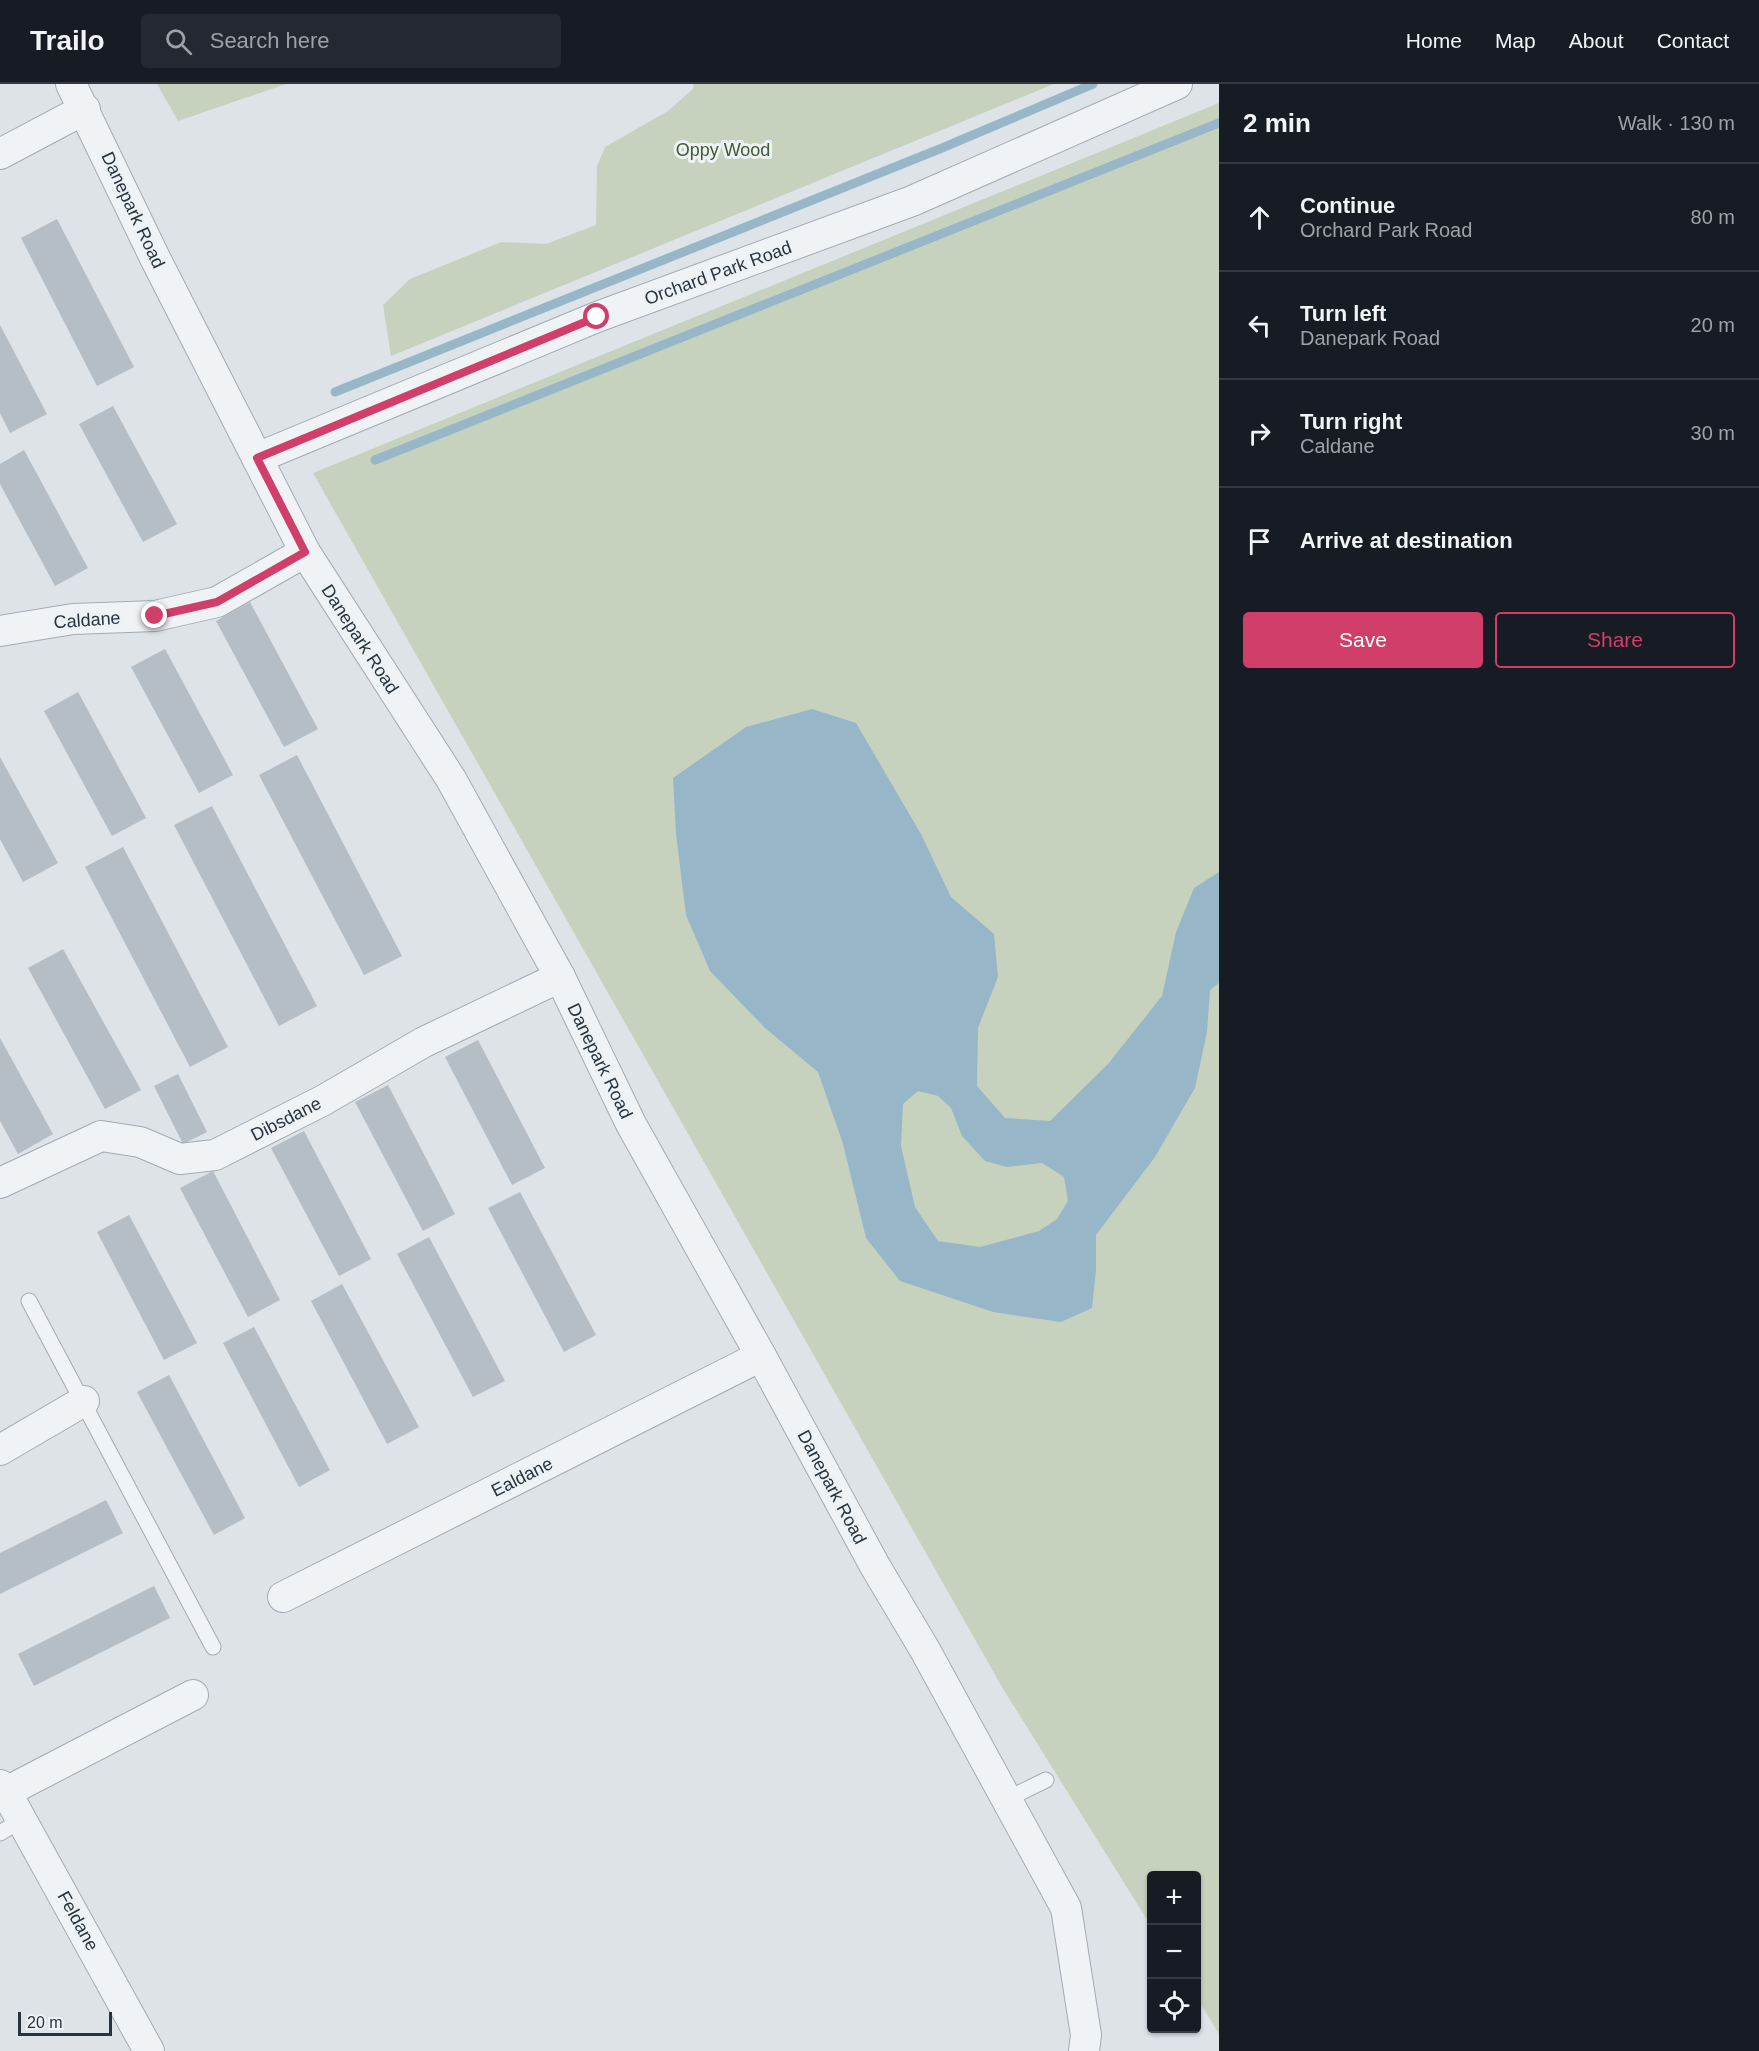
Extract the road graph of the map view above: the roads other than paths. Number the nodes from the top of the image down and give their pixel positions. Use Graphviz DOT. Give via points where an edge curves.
graph roads {
  1 [pos="1177,84"];
  2 [pos="78,97"];
  3 [pos="0,154"];
  4 [pos="257,458"];
  5 [pos="305,552"];
  6 [pos="0,631"];
  7 [pos="560,977"];
  8 [pos="0,1183"];
  9 [pos="29,1301"];
  10 [pos="761,1356"];
  11 [pos="84,1401"];
  12 [pos="0,1450"];
  13 [pos="283,1597"];
  14 [pos="213,1647"];
  15 [pos="193,1695"];
  16 [pos="1046,1780"];
  17 [pos="3,1788"];
  18 [pos="1007,1800"];
  19 [pos="11,1826"];
  20 [pos="149,2051"];
  21 [pos="1084,2051"];
  1 -- 4 [label="street, Orchard Park Road" via="912,201 597,317"];
  2 -- 3 [label="street"];
  2 -- 4 [label="street, Danepark Road"];
  4 -- 5 [label="street, Danepark Road"];
  5 -- 6 [label="street, Caldane" via="217,602 155,616 73,619"];
  5 -- 7 [label="street, Danepark Road" via="451,779"];
  7 -- 8 [label="street, Dibsdane" via="424,1042 322,1101 215,1155 180,1159 140,1142 101,1136"];
  7 -- 10 [label="street, Danepark Road" via="631,1124"];
  9 -- 11 [label="lane"];
  10 -- 13 [label="street, Ealdane"];
  10 -- 18 [label="street, Danepark Road"];
  11 -- 12 [label="street"];
  11 -- 14 [label="lane"];
  15 -- 17 [label="street, Feldane"];
  16 -- 18 [label="lane"];
  17 -- 19 [label="street, Feldane"];
  18 -- 21 [label="street, Danepark Road" via="1066,1908 1086,2035"];
  19 -- 20 [label="street, Feldane"];
}
